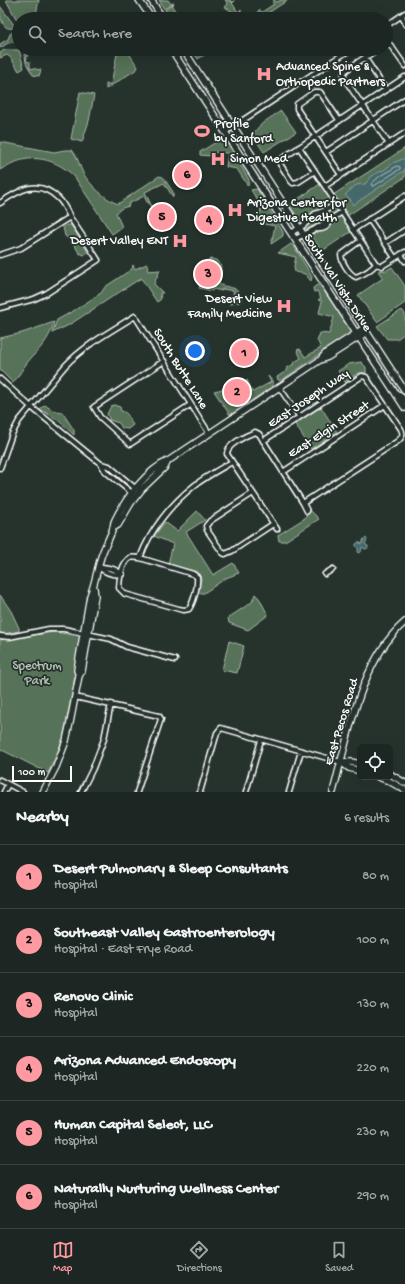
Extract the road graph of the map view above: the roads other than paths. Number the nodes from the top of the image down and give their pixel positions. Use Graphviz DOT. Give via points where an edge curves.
graph roads {
  1 [pos="139,0"];
  2 [pos="151,0"];
  3 [pos="147,12"];
  4 [pos="159,12"];
  5 [pos="404,15"];
  6 [pos="393,22"];
  7 [pos="405,24"];
  8 [pos="393,49"];
  9 [pos="176,56"];
  10 [pos="187,56"];
  11 [pos="340,56"];
  12 [pos="368,56"];
  13 [pos="365,58"];
  14 [pos="405,66"];
  15 [pos="405,78"];
  16 [pos="386,90"];
  17 [pos="405,99"];
  18 [pos="363,105"];
  19 [pos="339,120"];
  20 [pos="373,120"];
  21 [pos="233,127"];
  22 [pos="225,132"];
  23 [pos="405,133"];
  24 [pos="315,136"];
  25 [pos="389,144"];
  26 [pos="299,147"];
  27 [pos="326,152"];
  28 [pos="315,171"];
  29 [pos="341,175"];
  30 [pos="325,186"];
  31 [pos="405,196"];
  32 [pos="0,203"];
  33 [pos="336,204"];
  34 [pos="342,212"];
  35 [pos="70,217"];
  36 [pos="370,219"];
  37 [pos="299,228"];
  38 [pos="353,230"];
  39 [pos="405,230"];
  40 [pos="291,233"];
  41 [pos="304,235"];
  42 [pos="295,239"];
  43 [pos="360,240"];
  44 [pos="385,243"];
  45 [pos="403,253"];
  46 [pos="0,255"];
  47 [pos="395,258"];
  48 [pos="405,261"];
  49 [pos="376,264"];
  50 [pos="0,308"];
  51 [pos="366,330"];
  52 [pos="358,335"];
  53 [pos="164,361"];
  54 [pos="0,379"];
  55 [pos="280,387"];
  56 [pos="405,391"];
  57 [pos="395,393"];
  58 [pos="405,400"];
  59 [pos="190,405"];
  60 [pos="385,405"];
  61 [pos="30,406"];
  62 [pos="405,408"];
  63 [pos="299,416"];
  64 [pos="209,433"];
  65 [pos="263,441"];
  66 [pos="232,462"];
  67 [pos="0,468"];
  68 [pos="283,472"];
  69 [pos="136,493"];
  70 [pos="252,494"];
  71 [pos="303,502"];
  72 [pos="307,511"];
  73 [pos="273,524"];
  74 [pos="277,529"];
  75 [pos="140,558"];
  76 [pos="98,567"];
  77 [pos="333,569"];
  78 [pos="122,574"];
  79 [pos="325,574"];
  80 [pos="405,622"];
  81 [pos="86,633"];
  82 [pos="0,636"];
  83 [pos="175,660"];
  84 [pos="75,697"];
  85 [pos="111,704"];
  86 [pos="261,740"];
  87 [pos="301,751"];
  88 [pos="341,762"];
  89 [pos="357,763"];
  90 [pos="357,770"];
  91 [pos="393,776"];
  92 [pos="0,780"];
  93 [pos="386,780"];
  94 [pos="405,783"];
  95 [pos="8,784"];
  96 [pos="405,790"];
  97 [pos="4,792"];
  98 [pos="23,792"];
  99 [pos="42,792"];
  100 [pos="82,792"];
  101 [pos="137,792"];
  102 [pos="200,792"];
  103 [pos="246,792"];
  104 [pos="289,792"];
  105 [pos="333,792"];
  1 -- 3 [label="main road"];
  2 -- 4 [label="main road"];
  5 -- 6 [label="street"];
  5 -- 7 [label="street"];
  8 -- 14 [label="street"];
  9 -- 22 [label="main road, South Val Vista Drive"];
  10 -- 21 [label="main road, South Val Vista Drive"];
  11 -- 21 [label="street"];
  12 -- 13 [label="street"];
  13 -- 16 [label="street"];
  13 -- 18 [label="street" via="344,73 344,78"];
  15 -- 16 [label="street"];
  16 -- 18 [label="street"];
  17 -- 20 [label="street"];
  18 -- 19 [label="street"];
  18 -- 20 [label="street"];
  19 -- 24 [label="street"];
  19 -- 24 [label="street" via="320,92 314,92 297,104 297,109"];
  20 -- 25 [label="street"];
  20 -- 27 [label="street"];
  21 -- 22 [label="street"];
  21 -- 37 [label="main road, South Val Vista Drive"];
  22 -- 40 [label="main road, South Val Vista Drive"];
  23 -- 25 [label="street"];
  24 -- 26 [label="street"];
  24 -- 27 [label="street"];
  25 -- 29 [label="street"];
  26 -- 28 [label="street"];
  26 -- 28 [label="street" via="280,160 290,181 298,182"];
  27 -- 29 [label="street"];
  28 -- 30 [label="street"];
  29 -- 30 [label="street"];
  30 -- 33 [label="street"];
  31 -- 36 [label="street"];
  32 -- 35 [label="street" via="16,192 37,187 48,190 59,198"];
  33 -- 34 [label="street"];
  33 -- 37 [label="street" via="315,214"];
  34 -- 38 [label="street"];
  34 -- 41 [label="street"];
  35 -- 46 [label="street" via="21,248"];
  35 -- 50 [label="street" via="98,260 47,293"];
  36 -- 38 [label="street"];
  36 -- 44 [label="street"];
  37 -- 40 [label="street"];
  37 -- 41 [label="main road, South Val Vista Drive"];
  38 -- 43 [label="street"];
  39 -- 44 [label="street"];
  40 -- 42 [label="main road, South Val Vista Drive"];
  41 -- 42 [label="street"];
  41 -- 51 [label="main road, South Val Vista Drive"];
  42 -- 52 [label="main road, South Val Vista Drive"];
  43 -- 49 [label="street"];
  43 -- 49 [label="street" via="341,255 341,259 356,277"];
  44 -- 47 [label="street"];
  45 -- 47 [label="street"];
  45 -- 48 [label="street"];
  47 -- 49 [label="street" via="382,266"];
  51 -- 52 [label="main road"];
  51 -- 56 [label="main road, South Val Vista Drive"];
  52 -- 55 [label="main road" via="326,353 320,360"];
  52 -- 57 [label="main road, South Val Vista Drive"];
  53 -- 59 [label="street, South Butte Lane"];
  53 -- 59 [label="street" via="94,407 100,417 130,444"];
  53 -- 61 [label="street, South Butte Lane" via="134,316 71,359"];
  54 -- 61 [label="street"];
  55 -- 63 [label="street"];
  55 -- 64 [label="main road"];
  57 -- 58 [label="main road"];
  57 -- 62 [label="main road, South Val Vista Drive"];
  59 -- 64 [label="street, South Butte Lane"];
  60 -- 63 [label="street, East Joseph Way" via="366,377 362,376"];
  60 -- 68 [label="street, East Elgin Street"];
  60 -- 71 [label="street" via="403,433 398,441"];
  61 -- 67 [label="street" via="12,434"];
  61 -- 69 [label="street" via="101,464 106,471"];
  63 -- 65 [label="street, East Joseph Way"];
  64 -- 69 [label="main road" via="168,461 165,467"];
  65 -- 66 [label="street, East Joseph Way" via="255,432 229,447 226,451"];
  65 -- 68 [label="street"];
  66 -- 70 [label="street"];
  66 -- 75 [label="street" via="196,484 178,501 156,526"];
  68 -- 71 [label="street"];
  69 -- 76 [label="main road" via="118,525 113,528"];
  70 -- 73 [label="street"];
  70 -- 73 [label="street" via="210,521 206,530 225,554"];
  71 -- 72 [label="street"];
  73 -- 74 [label="street"];
  75 -- 78 [label="street" via="128,559"];
  75 -- 78 [label="street" via="197,577 189,609 179,609 121,592 119,584"];
  76 -- 78 [label="street" via="105,572"];
  76 -- 81 [label="main road" via="90,596"];
  77 -- 79 [label="street"];
  80 -- 88 [label="main road, East Pecos Road" via="380,652 367,677"];
  81 -- 82 [label="street" via="57,629 9,637"];
  81 -- 83 [label="street"];
  81 -- 84 [label="main road" via="77,670 79,676"];
  84 -- 85 [label="street"];
  84 -- 99 [label="main road" via="62,751"];
  85 -- 100 [label="street" via="104,739"];
  85 -- 101 [label="street" via="153,714 161,719"];
  86 -- 87 [label="street"];
  86 -- 102 [label="street" via="221,728"];
  86 -- 103 [label="street"];
  87 -- 88 [label="street"];
  87 -- 104 [label="street"];
  88 -- 89 [label="main road"];
  88 -- 90 [label="main road"];
  88 -- 105 [label="main road, East Pecos Road"];
  91 -- 94 [label="main road"];
  92 -- 95 [label="street"];
  93 -- 96 [label="main road"];
  95 -- 97 [label="street"];
  95 -- 98 [label="street"];
}
